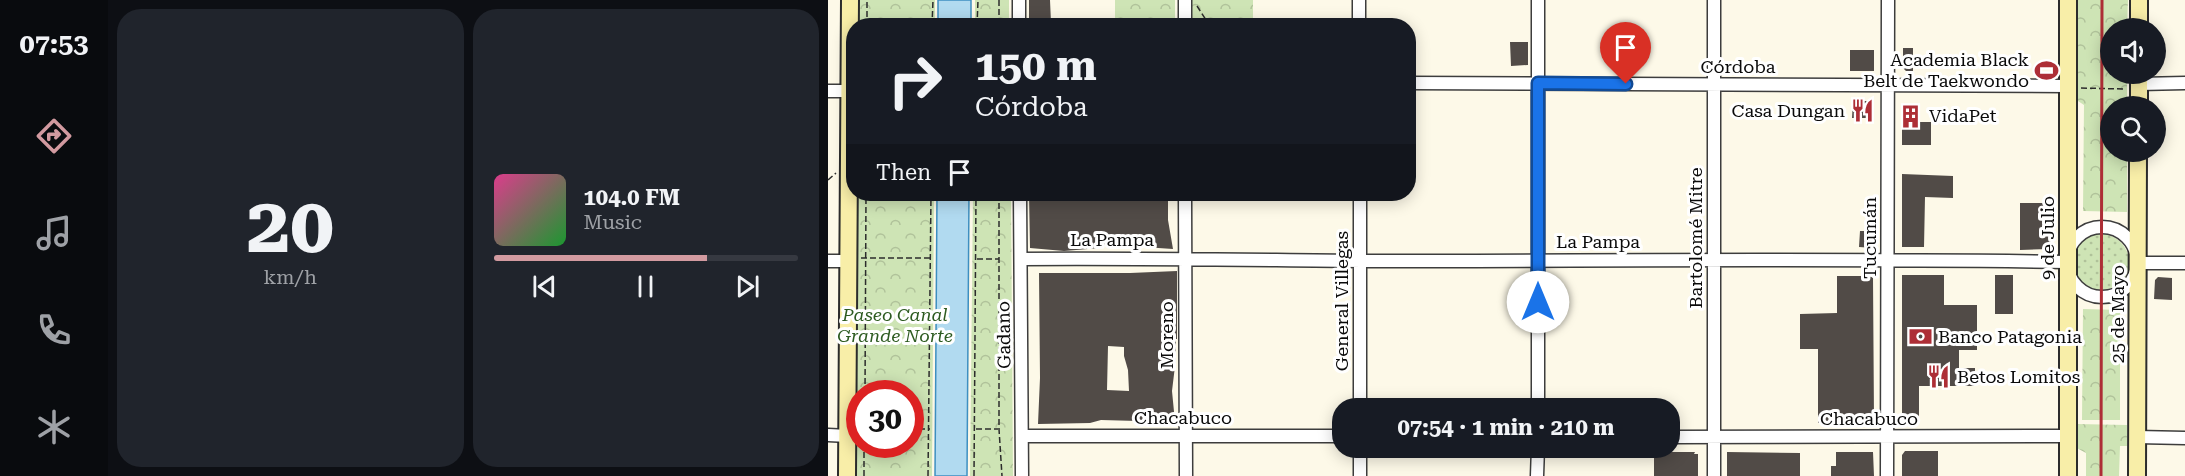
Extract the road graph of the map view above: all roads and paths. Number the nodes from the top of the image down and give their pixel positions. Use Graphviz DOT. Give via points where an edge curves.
graph roads {
  1 [pos="850,0"];
  2 [pos="867,0"];
  3 [pos="933,0"];
  4 [pos="978,0"];
  5 [pos="999,0"];
  6 [pos="1019,0"];
  7 [pos="1185,0"];
  8 [pos="1194,0"];
  9 [pos="1359,0"];
  10 [pos="1538,0"];
  11 [pos="1714,0"];
  12 [pos="1888,0"];
  13 [pos="2068,0"];
  14 [pos="2139,0"];
  15 [pos="850,18"];
  16 [pos="867,18"];
  17 [pos="932,18"];
  18 [pos="977,18"];
  19 [pos="999,18"];
  20 [pos="1019,18"];
  21 [pos="1185,18"];
  22 [pos="1205,18"];
  23 [pos="1359,18"];
  24 [pos="2139,18"];
  25 [pos="1416,83"];
  26 [pos="1538,83"];
  27 [pos="2166,83"];
  28 [pos="2185,83"];
  29 [pos="2109,84"];
  30 [pos="1714,85"];
  31 [pos="1888,85"];
  32 [pos="2071,87"];
  33 [pos="828,91"];
  34 [pos="846,92"];
  35 [pos="2138,162"];
  36 [pos="849,201"];
  37 [pos="866,201"];
  38 [pos="932,201"];
  39 [pos="976,201"];
  40 [pos="999,201"];
  41 [pos="1020,201"];
  42 [pos="1185,201"];
  43 [pos="1359,201"];
  44 [pos="866,258"];
  45 [pos="931,258"];
  46 [pos="1185,258"];
  47 [pos="1021,259"];
  48 [pos="1887,259"];
  49 [pos="976,260"];
  50 [pos="1000,260"];
  51 [pos="1538,260"];
  52 [pos="1714,260"];
  53 [pos="828,261"];
  54 [pos="849,261"];
  55 [pos="1360,261"];
  56 [pos="2067,262"];
  57 [pos="2138,263"];
  58 [pos="2185,263"];
  59 [pos="848,380"];
  60 [pos="865,380"];
  61 [pos="1360,398"];
  62 [pos="1538,398"];
  63 [pos="924,429"];
  64 [pos="930,429"];
  65 [pos="975,429"];
  66 [pos="999,429"];
  67 [pos="828,435"];
  68 [pos="1186,435"];
  69 [pos="846,436"];
  70 [pos="1023,436"];
  71 [pos="1332,436"];
  72 [pos="2068,436"];
  73 [pos="1680,437"];
  74 [pos="1714,437"];
  75 [pos="1887,437"];
  76 [pos="2137,438"];
  77 [pos="2185,438"];
  78 [pos="847,458"];
  79 [pos="864,458"];
  80 [pos="1360,458"];
  81 [pos="1538,458"];
  82 [pos="847,476"];
  83 [pos="864,476"];
  84 [pos="928,476"];
  85 [pos="974,476"];
  86 [pos="1002,476"];
  87 [pos="1022,476"];
  88 [pos="1186,476"];
  89 [pos="1360,476"];
  90 [pos="1537,476"];
  91 [pos="1713,476"];
  92 [pos="1887,476"];
  93 [pos="2068,476"];
  94 [pos="2137,476"];
  1 -- 15 [label="main road"];
  2 -- 16 [label="path"];
  3 -- 17 [label="path"];
  4 -- 18 [label="path"];
  5 -- 19 [label="path"];
  6 -- 20 [label="street"];
  7 -- 21 [label="street"];
  8 -- 22 [label="path"];
  9 -- 23 [label="street"];
  10 -- 26 [label="street"];
  11 -- 30 [label="street, Bartolomé Mitre"];
  12 -- 31 [label="street, Tucumán"];
  13 -- 32 [label="main road, 9 de Julio"];
  14 -- 24 [label="main road"];
  25 -- 26 [label="street, Córdoba"];
  26 -- 30 [label="street, Córdoba"];
  26 -- 51 [label="street"];
  27 -- 28 [label="street"];
  29 -- 32 [label="path"];
  30 -- 31 [label="street, Córdoba"];
  30 -- 52 [label="street, Bartolomé Mitre"];
  31 -- 32 [label="street, Córdoba"];
  31 -- 48 [label="street, Tucumán"];
  32 -- 56 [label="main road, 9 de Julio"];
  33 -- 34 [label="street"];
  35 -- 57 [label="main road, 25 de Mayo"];
  36 -- 54 [label="main road"];
  37 -- 44 [label="path"];
  38 -- 45 [label="path"];
  39 -- 49 [label="path"];
  40 -- 50 [label="path"];
  41 -- 47 [label="street, Gadano"];
  42 -- 46 [label="street, Moreno"];
  43 -- 55 [label="street, General Villegas"];
  44 -- 45 [label="path"];
  44 -- 54 [label="path"];
  44 -- 60 [label="path"];
  45 -- 64 [label="path"];
  46 -- 47 [label="street, La Pampa"];
  46 -- 55 [label="street, La Pampa"];
  46 -- 68 [label="street, Moreno"];
  47 -- 70 [label="street, Gadano"];
  48 -- 52 [label="street, La Pampa"];
  48 -- 56 [label="street, La Pampa"];
  48 -- 75 [label="street, Tucumán"];
  49 -- 50 [label="path"];
  49 -- 65 [label="path"];
  50 -- 66 [label="path"];
  51 -- 52 [label="street, La Pampa"];
  51 -- 55 [label="street, La Pampa"];
  51 -- 62 [label="street"];
  52 -- 74 [label="street, Bartolomé Mitre"];
  53 -- 54 [label="street"];
  54 -- 59 [label="main road"];
  55 -- 61 [label="street, General Villegas"];
  56 -- 57 [label="street" via="2074,284 2086,294 2101,298 2117,295 2129,285"];
  56 -- 57 [label="street" via="2074,240 2101,227 2115,229 2127,237"];
  56 -- 72 [label="main road, 9 de Julio"];
  57 -- 58 [label="street"];
  57 -- 76 [label="main road, 25 de Mayo"];
  63 -- 64 [label="path"];
  64 -- 84 [label="path"];
  65 -- 66 [label="path"];
  65 -- 85 [label="path"];
  66 -- 86 [label="path"];
  67 -- 69 [label="street"];
  68 -- 70 [label="street, Chacabuco"];
  68 -- 71 [label="street, Chacabuco"];
  68 -- 88 [label="street, Moreno"];
  70 -- 87 [label="street, Gadano"];
  72 -- 75 [label="street, Chacabuco"];
  72 -- 93 [label="main road, 9 de Julio"];
  73 -- 74 [label="street, Chacabuco"];
  74 -- 75 [label="street, Chacabuco"];
  74 -- 91 [label="street, Bartolomé Mitre"];
  75 -- 92 [label="street, Tucumán"];
  76 -- 77 [label="street"];
  76 -- 94 [label="main road, 25 de Mayo"];
  78 -- 82 [label="main road"];
  79 -- 83 [label="path"];
  80 -- 89 [label="street"];
  81 -- 90 [label="street"];
}
